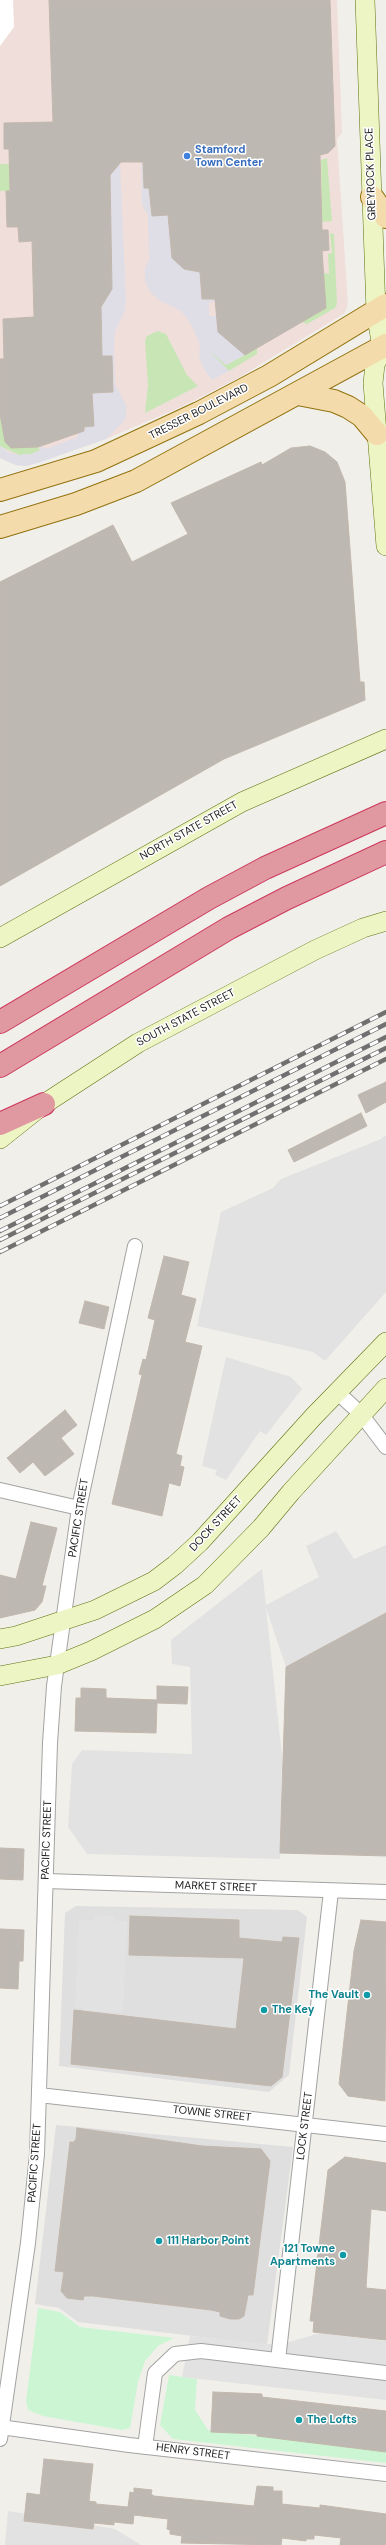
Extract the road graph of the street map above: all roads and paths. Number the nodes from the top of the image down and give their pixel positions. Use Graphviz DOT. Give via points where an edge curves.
graph roads {
  1 [pos="365,0"];
  2 [pos="372,197"];
  3 [pos="386,217"];
  4 [pos="381,308"];
  5 [pos="385,349"];
  6 [pos="298,394"];
  7 [pos="377,434"];
  8 [pos="0,490"];
  9 [pos="0,527"];
  10 [pos="386,546"];
  11 [pos="386,739"];
  12 [pos="386,813"];
  13 [pos="386,852"];
  14 [pos="386,921"];
  15 [pos="0,938"];
  16 [pos="0,1022"];
  17 [pos="0,1066"];
  18 [pos="44,1104"];
  19 [pos="0,1124"];
  20 [pos="0,1140"];
  21 [pos="135,1246"];
  22 [pos="386,1342"];
  23 [pos="386,1388"];
  24 [pos="337,1392"];
  25 [pos="360,1414"];
  26 [pos="386,1447"];
  27 [pos="0,1490"];
  28 [pos="79,1508"];
  29 [pos="64,1621"];
  30 [pos="0,1639"];
  31 [pos="58,1665"];
  32 [pos="0,1676"];
  33 [pos="46,1881"];
  34 [pos="331,1891"];
  35 [pos="386,1892"];
  36 [pos="39,2095"];
  37 [pos="305,2124"];
  38 [pos="386,2134"];
  39 [pos="278,2360"];
  40 [pos="386,2373"];
  41 [pos="1,2431"];
  42 [pos="145,2447"];
  43 [pos="386,2474"];
  1 -- 2 [label="street, GREYROCK PLACE"];
  2 -- 3 [label="main road"];
  2 -- 4 [label="street, GREYROCK PLACE"];
  4 -- 5 [label="street, GREYROCK PLACE"];
  4 -- 8 [label="main road, TRESSER BOULEVARD" via="269,376 199,413 96,461"];
  5 -- 6 [label="main road"];
  5 -- 7 [label="street" via="375,365 373,383"];
  6 -- 7 [label="main road" via="334,401 348,407 362,416"];
  6 -- 9 [label="main road" via="136,481 76,504"];
  7 -- 10 [label="street"];
  11 -- 15 [label="street, NORTH STATE STREET" via="235,806"];
  12 -- 16 [label="highway" via="265,868 209,898"];
  13 -- 17 [label="highway" via="229,928"];
  14 -- 18 [label="street, SOUTH STATE STREET" via="363,928 315,950 162,1029"];
  18 -- 19 [label="highway"];
  18 -- 20 [label="street, SOUTH STATE STREET"];
  21 -- 28 [label="street, PACIFIC STREET"];
  22 -- 24 [label="street, DOCK STREET"];
  23 -- 25 [label="street"];
  24 -- 25 [label="street"];
  24 -- 29 [label="street, DOCK STREET" via="200,1542 175,1565 154,1581 127,1596"];
  25 -- 26 [label="street"];
  25 -- 31 [label="street" via="261,1528 205,1585 156,1619 108,1644"];
  27 -- 28 [label="street"];
  28 -- 29 [label="street, PACIFIC STREET"];
  29 -- 30 [label="street, DOCK STREET"];
  29 -- 31 [label="street, PACIFIC STREET"];
  31 -- 32 [label="street"];
  31 -- 33 [label="street, PACIFIC STREET" via="50,1743"];
  33 -- 34 [label="street, MARKET STREET"];
  33 -- 36 [label="street, PACIFIC STREET" via="40,1994"];
  34 -- 35 [label="street, MARKET STREET"];
  34 -- 37 [label="street, LOCK STREET"];
  36 -- 37 [label="street, TOWNE STREET"];
  36 -- 41 [label="street, PACIFIC STREET" via="31,2215"];
  37 -- 38 [label="street, TOWNE STREET"];
  37 -- 39 [label="street, LOCK STREET"];
  39 -- 40 [label="street"];
  39 -- 42 [label="street" via="201,2350 175,2354 155,2373"];
  41 -- 42 [label="street, HENRY STREET"];
  42 -- 43 [label="street, HENRY STREET"];
}
